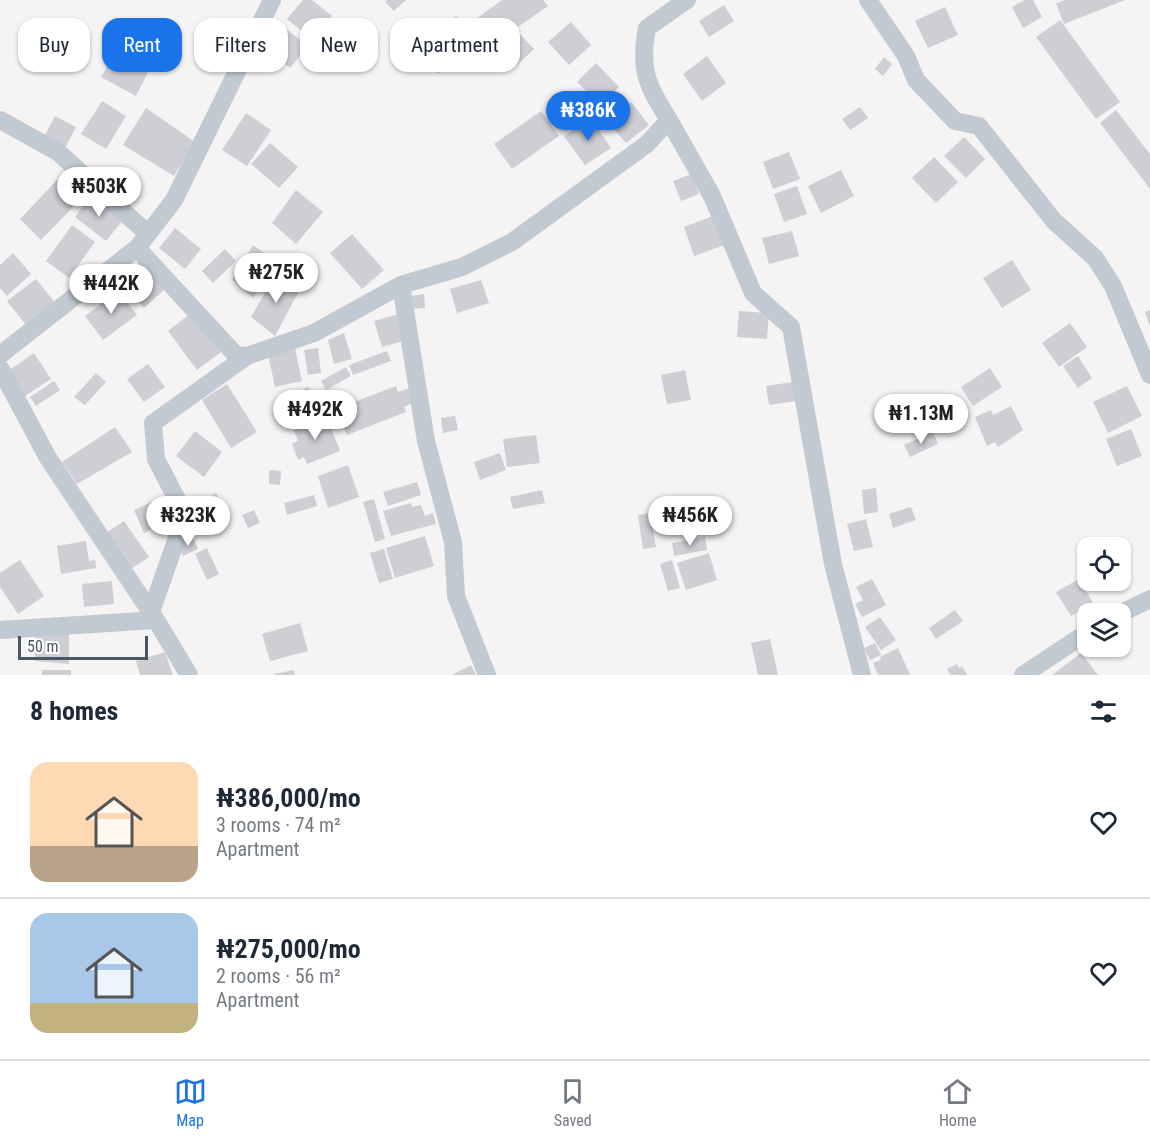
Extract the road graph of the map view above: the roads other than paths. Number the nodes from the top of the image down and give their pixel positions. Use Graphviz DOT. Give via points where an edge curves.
graph roads {
  1 [pos="272,0"];
  2 [pos="687,0"];
  3 [pos="868,0"];
  4 [pos="0,120"];
  5 [pos="669,120"];
  6 [pos="143,241"];
  7 [pos="401,285"];
  8 [pos="0,355"];
  9 [pos="247,356"];
  10 [pos="0,368"];
  11 [pos="1150,375"];
  12 [pos="1150,599"];
  13 [pos="1131,608"];
  14 [pos="154,616"];
  15 [pos="0,630"];
  16 [pos="1077,639"];
  17 [pos="189,675"];
  18 [pos="487,675"];
  19 [pos="862,675"];
  20 [pos="1023,675"];
  1 -- 6 [label="street" via="174,200"];
  2 -- 5 [label="street" via="647,28 642,55 647,84"];
  3 -- 11 [label="street" via="923,88 955,121 979,126 1054,220 1095,258 1113,286"];
  4 -- 6 [label="street" via="58,152"];
  5 -- 7 [label="street" via="647,144 512,242 462,267"];
  5 -- 19 [label="street" via="712,196 753,293 791,327 833,564"];
  6 -- 8 [label="street"];
  6 -- 9 [label="street" via="236,355"];
  7 -- 9 [label="street" via="324,329"];
  7 -- 18 [label="street" via="426,441 453,542 456,596"];
  9 -- 14 [label="street" via="153,423 156,459 185,515"];
  10 -- 14 [label="street" via="48,458"];
  12 -- 13 [label="street"];
  14 -- 15 [label="street"];
  14 -- 17 [label="street"];
  16 -- 20 [label="street"];
}
